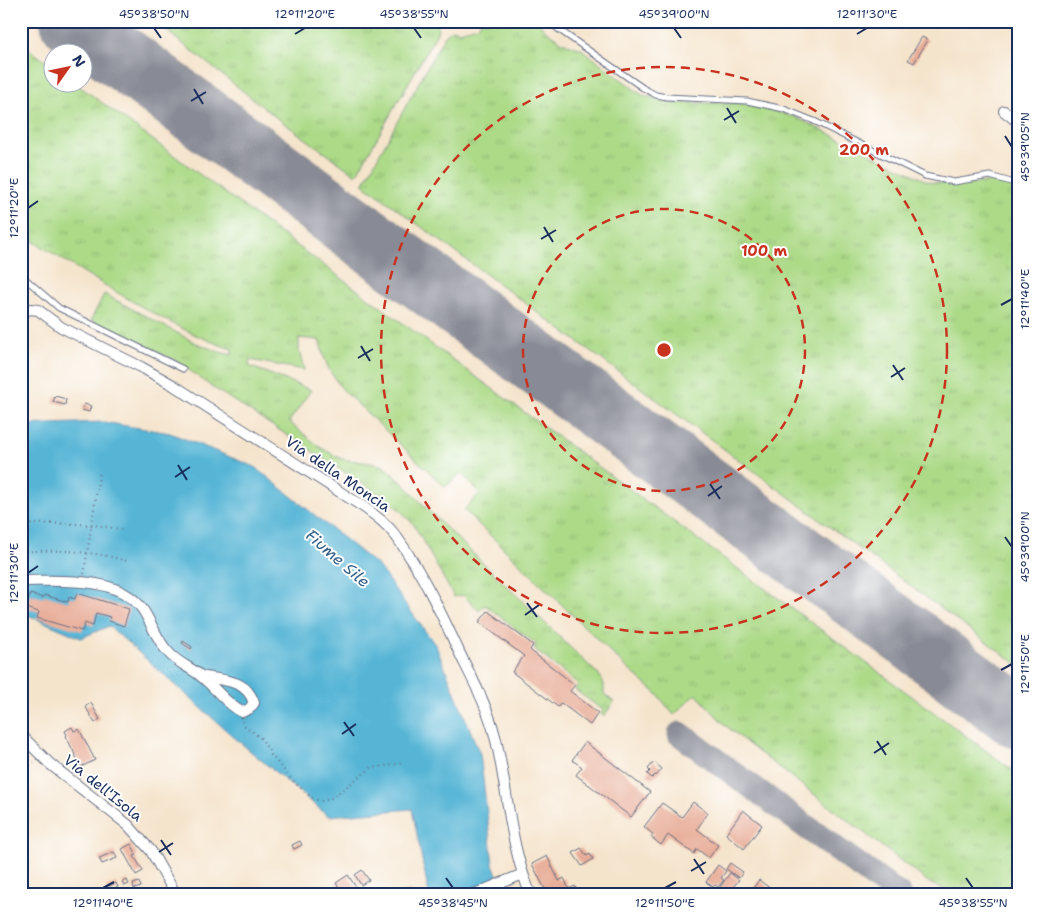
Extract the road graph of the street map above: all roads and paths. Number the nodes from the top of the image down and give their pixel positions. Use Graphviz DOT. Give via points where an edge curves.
graph roads {
  1 [pos="548,21"];
  2 [pos="564,21"];
  3 [pos="558,29"];
  4 [pos="1004,111"];
  5 [pos="1018,122"];
  6 [pos="1018,184"];
  7 [pos="21,275"];
  8 [pos="21,312"];
  9 [pos="183,370"];
  10 [pos="100,470"];
  11 [pos="21,525"];
  12 [pos="92,525"];
  13 [pos="124,530"];
  14 [pos="21,552"];
  15 [pos="88,552"];
  16 [pos="127,561"];
  17 [pos="84,574"];
  18 [pos="21,581"];
  19 [pos="201,676"];
  20 [pos="241,720"];
  21 [pos="21,735"];
  22 [pos="42,756"];
  23 [pos="402,763"];
  24 [pos="21,770"];
  25 [pos="523,874"];
  26 [pos="176,895"];
  27 [pos="472,895"];
  28 [pos="531,895"];
  1 -- 3 [label="lane"];
  2 -- 3 [label="lane"];
  3 -- 6 [label="lane" via="656,95 747,101 777,107 814,121 925,176 954,182 990,176"];
  4 -- 5 [label="street"];
  7 -- 9 [label="lane" via="59,308"];
  8 -- 25 [label="street, Via della Moncia" via="38,310 61,327 173,384 365,508 395,535 448,627 488,713"];
  10 -- 12 [label="path"];
  11 -- 12 [label="path"];
  12 -- 13 [label="path"];
  12 -- 15 [label="path"];
  14 -- 15 [label="path"];
  15 -- 16 [label="path"];
  15 -- 17 [label="path"];
  18 -- 19 [label="street" via="90,583 125,594 142,609 169,654"];
  19 -- 19 [label="street" via="239,683 254,702 242,712 232,707"];
  20 -- 23 [label="path" via="262,739 271,755 313,799 330,799 375,766"];
  21 -- 22 [label="street, Via dell'Isola"];
  22 -- 24 [label="path"];
  22 -- 26 [label="street, Via dell'Isola" via="128,825 151,851"];
  25 -- 27 [label="street"];
  25 -- 28 [label="street, Via della Moncia"];
}
